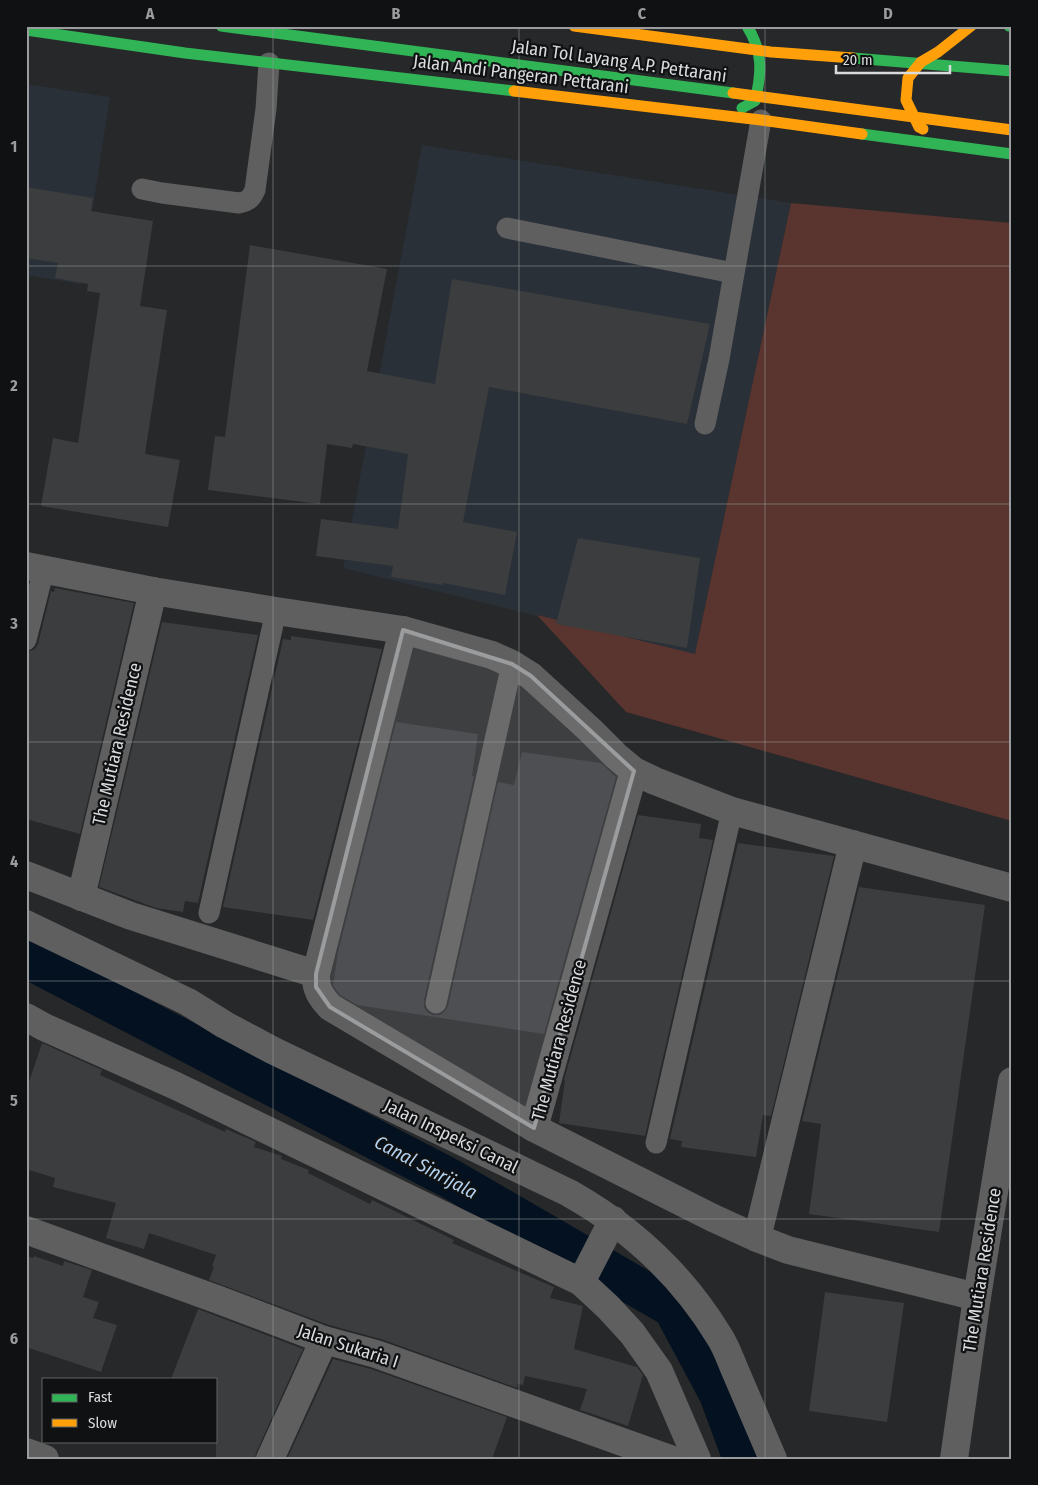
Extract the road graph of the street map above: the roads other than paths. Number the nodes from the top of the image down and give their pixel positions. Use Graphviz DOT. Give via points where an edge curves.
graph roads {
  1 [pos="221,26"];
  2 [pos="574,26"];
  3 [pos="746,26"];
  4 [pos="971,26"];
  5 [pos="26,30"];
  6 [pos="952,31"];
  7 [pos="969,42"];
  8 [pos="995,57"];
  9 [pos="269,63"];
  10 [pos="1012,69"];
  11 [pos="702,114"];
  12 [pos="761,120"];
  13 [pos="1012,130"];
  14 [pos="958,147"];
  15 [pos="1012,154"];
  16 [pos="142,189"];
  17 [pos="507,228"];
  18 [pos="733,273"];
  19 [pos="704,424"];
  20 [pos="35,568"];
  21 [pos="153,591"];
  22 [pos="276,611"];
  23 [pos="403,630"];
  24 [pos="26,640"];
  25 [pos="512,664"];
  26 [pos="634,771"];
  27 [pos="732,811"];
  28 [pos="853,844"];
  29 [pos="26,875"];
  30 [pos="1012,888"];
  31 [pos="82,897"];
  32 [pos="209,913"];
  33 [pos="26,924"];
  34 [pos="316,974"];
  35 [pos="436,1002"];
  36 [pos="26,1017"];
  37 [pos="1012,1081"];
  38 [pos="534,1128"];
  39 [pos="656,1143"];
  40 [pos="611,1224"];
  41 [pos="26,1230"];
  42 [pos="757,1238"];
  43 [pos="583,1278"];
  44 [pos="977,1297"];
  45 [pos="324,1340"];
  46 [pos="26,1452"];
  47 [pos="45,1459"];
  48 [pos="270,1459"];
  49 [pos="670,1459"];
  50 [pos="697,1459"];
  51 [pos="773,1459"];
  52 [pos="954,1459"];
  1 -- 13 [label="highway, Jalan Tol Layang A.P. Pettarani"];
  2 -- 10 [label="highway, Jalan Tol Layang A.P. Pettarani" via="771,52"];
  3 -- 11 [label="highway" via="762,61 755,101 740,110"];
  4 -- 14 [label="highway" via="921,62 908,78 906,100 919,127"];
  5 -- 9 [label="highway, Jalan Andi Pangeran Pettarani"];
  6 -- 7 [label="highway"];
  8 -- 10 [label="highway"];
  9 -- 11 [label="highway, Jalan Andi Pangeran Pettarani"];
  9 -- 16 [label="lane" via="266,109 255,190 251,198 239,203"];
  11 -- 12 [label="highway, Jalan Andi Pangeran Pettarani"];
  12 -- 14 [label="highway, Jalan Andi Pangeran Pettarani"];
  12 -- 18 [label="lane"];
  14 -- 15 [label="highway, Jalan Andi Pangeran Pettarani"];
  17 -- 18 [label="lane"];
  18 -- 19 [label="lane"];
  20 -- 21 [label="street"];
  20 -- 24 [label="lane"];
  21 -- 22 [label="street"];
  21 -- 31 [label="street, The Mutiara Residence"];
  22 -- 23 [label="street"];
  22 -- 32 [label="lane"];
  23 -- 25 [label="street" via="492,655"];
  23 -- 34 [label="street"];
  25 -- 26 [label="street" via="531,676"];
  25 -- 35 [label="lane"];
  26 -- 27 [label="street"];
  26 -- 38 [label="street, The Mutiara Residence"];
  27 -- 28 [label="street"];
  27 -- 39 [label="lane"];
  28 -- 30 [label="street"];
  28 -- 42 [label="street"];
  29 -- 31 [label="street"];
  31 -- 34 [label="street" via="131,916"];
  33 -- 40 [label="street, Jalan Inspeksi Canal" via="188,1002 272,1050 569,1193"];
  34 -- 38 [label="street" via="316,987 330,1007"];
  36 -- 43 [label="street"];
  37 -- 44 [label="street, The Mutiara Residence"];
  38 -- 42 [label="street, The Mutiara Residence"];
  40 -- 43 [label="street"];
  40 -- 51 [label="street, Jalan Inspeksi Canal" via="663,1263 720,1337"];
  41 -- 45 [label="street, Jalan Sukaria I"];
  42 -- 44 [label="street, The Mutiara Residence" via="788,1250"];
  43 -- 50 [label="street" via="632,1333 659,1372"];
  44 -- 52 [label="street, The Mutiara Residence"];
  45 -- 48 [label="street"];
  45 -- 49 [label="street, Jalan Sukaria I" via="376,1354"];
  46 -- 47 [label="street"];
}
